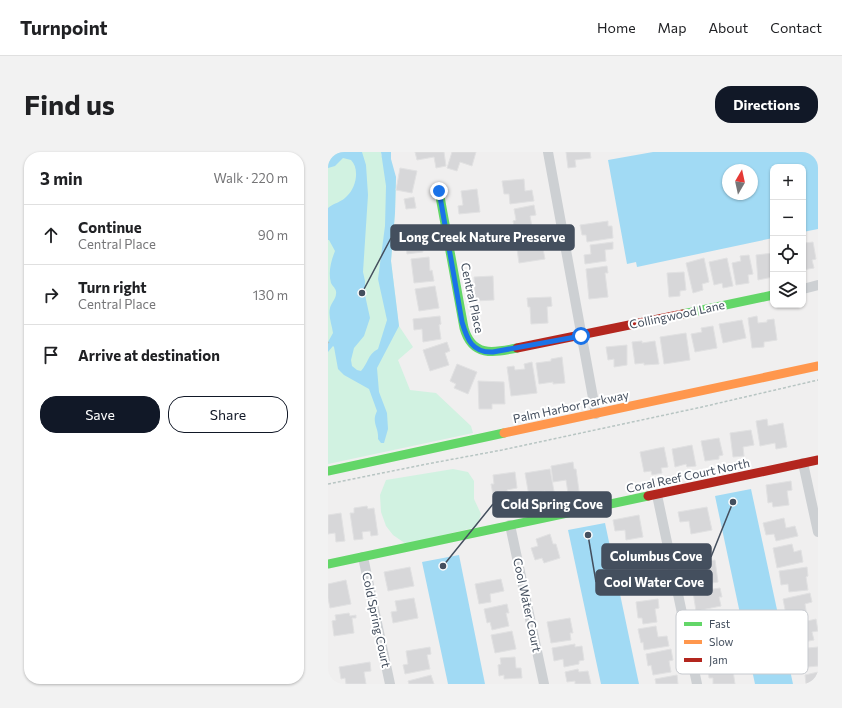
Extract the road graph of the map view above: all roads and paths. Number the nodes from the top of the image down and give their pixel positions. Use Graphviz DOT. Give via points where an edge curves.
graph roads {
  1 [pos="548,152"];
  2 [pos="439,191"];
  3 [pos="818,285"];
  4 [pos="806,288"];
  5 [pos="770,296"];
  6 [pos="581,336"];
  7 [pos="818,366"];
  8 [pos="818,380"];
  9 [pos="596,414"];
  10 [pos="818,460"];
  11 [pos="803,463"];
  12 [pos="328,471"];
  13 [pos="328,484"];
  14 [pos="657,495"];
  15 [pos="510,525"];
  16 [pos="818,532"];
  17 [pos="363,557"];
  18 [pos="328,564"];
  19 [pos="681,610"];
  20 [pos="695,674"];
  21 [pos="390,684"];
  22 [pos="544,684"];
  23 [pos="697,684"];
  1 -- 6 [label="street"];
  2 -- 6 [label="street, Central Place" via="462,322 472,345 493,352"];
  3 -- 4 [label="street"];
  5 -- 6 [label="street, Collingwood Lane"];
  6 -- 9 [label="street"];
  7 -- 9 [label="street, Palm Harbor Parkway"];
  8 -- 13 [label="path" via="510,448"];
  9 -- 12 [label="street, Palm Harbor Parkway"];
  10 -- 11 [label="street, Coral Reef Court North"];
  11 -- 14 [label="street, Coral Reef Court North"];
  11 -- 16 [label="street"];
  14 -- 15 [label="street, Coral Reef Court North"];
  14 -- 19 [label="street"];
  15 -- 17 [label="street, Coral Reef Court North"];
  15 -- 22 [label="street, Cool Water Court"];
  17 -- 18 [label="street, Coral Reef Court North"];
  17 -- 21 [label="street, Cold Spring Court"];
  20 -- 23 [label="street"];
}
